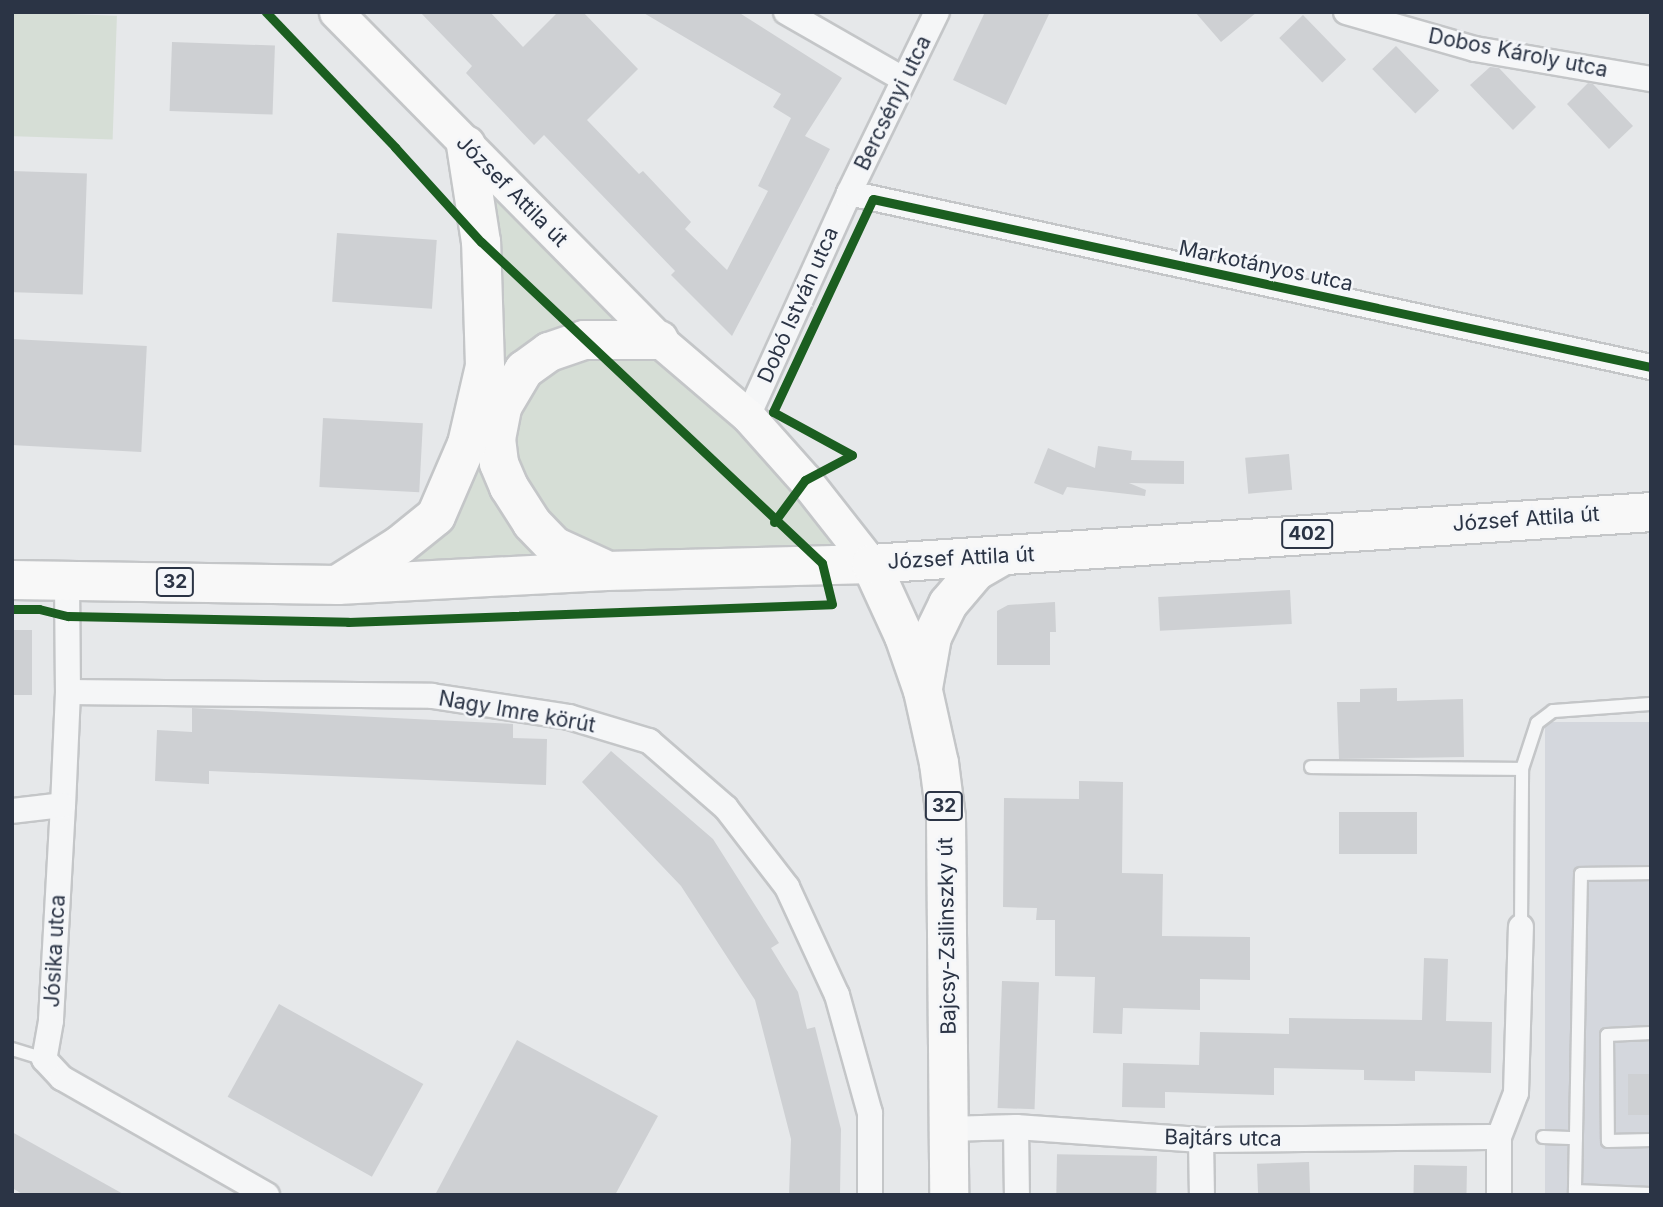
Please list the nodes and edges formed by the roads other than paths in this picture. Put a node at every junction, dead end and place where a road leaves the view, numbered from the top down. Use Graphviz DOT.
graph roads {
  1 [pos="336,12"];
  2 [pos="786,12"];
  3 [pos="937,12"];
  4 [pos="1350,13"];
  5 [pos="903,79"];
  6 [pos="1651,79"];
  7 [pos="466,145"];
  8 [pos="849,193"];
  9 [pos="659,340"];
  10 [pos="1651,367"];
  11 [pos="748,416"];
  12 [pos="1651,512"];
  13 [pos="1000,557"];
  14 [pos="871,564"];
  15 [pos="607,571"];
  16 [pos="12,580"];
  17 [pos="67,581"];
  18 [pos="338,585"];
  19 [pos="923,691"];
  20 [pos="68,692"];
  21 [pos="1651,704"];
  22 [pos="1311,766"];
  23 [pos="1522,769"];
  24 [pos="63,805"];
  25 [pos="12,811"];
  26 [pos="1651,873"];
  27 [pos="1521,927"];
  28 [pos="1651,1033"];
  29 [pos="12,1049"];
  30 [pos="44,1059"];
  31 [pos="1016,1127"];
  32 [pos="948,1129"];
  33 [pos="1499,1137"];
  34 [pos="1543,1137"];
  35 [pos="1576,1138"];
  36 [pos="1201,1140"];
  37 [pos="1651,1140"];
  38 [pos="1574,1193"];
  39 [pos="1651,1194"];
  40 [pos="267,1195"];
  41 [pos="870,1195"];
  42 [pos="949,1195"];
  43 [pos="1017,1195"];
  44 [pos="1202,1195"];
  45 [pos="1499,1195"];
  1 -- 7 [label="street, József Attila út"];
  2 -- 5 [label="street"];
  3 -- 5 [label="street, Bercsényi utca"];
  4 -- 6 [label="street, Dobos Károly utca"];
  5 -- 8 [label="street, Bercsényi utca"];
  7 -- 9 [label="street, József Attila út"];
  7 -- 18 [label="main road"];
  8 -- 10 [label="street, Markotányos utca"];
  8 -- 11 [label="street, Dobó István utca"];
  9 -- 11 [label="street, József Attila út"];
  9 -- 15 [label="main road"];
  11 -- 14 [label="street, József Attila út"];
  12 -- 13 [label="main road, József Attila út / 402"];
  13 -- 14 [label="main road, József Attila út / 402"];
  13 -- 19 [label="main road"];
  14 -- 15 [label="main road, 32"];
  14 -- 19 [label="main road, Bajcsy-Zsilinszky út / 32"];
  15 -- 18 [label="main road, 32"];
  16 -- 17 [label="main road, 32"];
  17 -- 18 [label="main road, 32"];
  17 -- 20 [label="street, Jósika utca"];
  19 -- 32 [label="main road, Bajcsy-Zsilinszky út / 32"];
  20 -- 24 [label="street, Jósika utca"];
  20 -- 41 [label="street, Nagy Imre körút"];
  21 -- 23 [label="lane"];
  22 -- 23 [label="lane"];
  23 -- 27 [label="lane"];
  24 -- 25 [label="street"];
  24 -- 30 [label="street, Jósika utca"];
  26 -- 35 [label="lane"];
  27 -- 33 [label="street"];
  28 -- 37 [label="lane"];
  29 -- 30 [label="lane"];
  30 -- 40 [label="street"];
  31 -- 32 [label="street, Bajtárs utca"];
  31 -- 36 [label="street, Bajtárs utca"];
  31 -- 43 [label="street"];
  32 -- 42 [label="main road, Bajcsy-Zsilinszky út / 32"];
  33 -- 36 [label="street, Bajtárs utca"];
  33 -- 45 [label="street"];
  34 -- 35 [label="lane"];
  35 -- 38 [label="lane"];
  36 -- 44 [label="street"];
  38 -- 39 [label="lane"];
}
